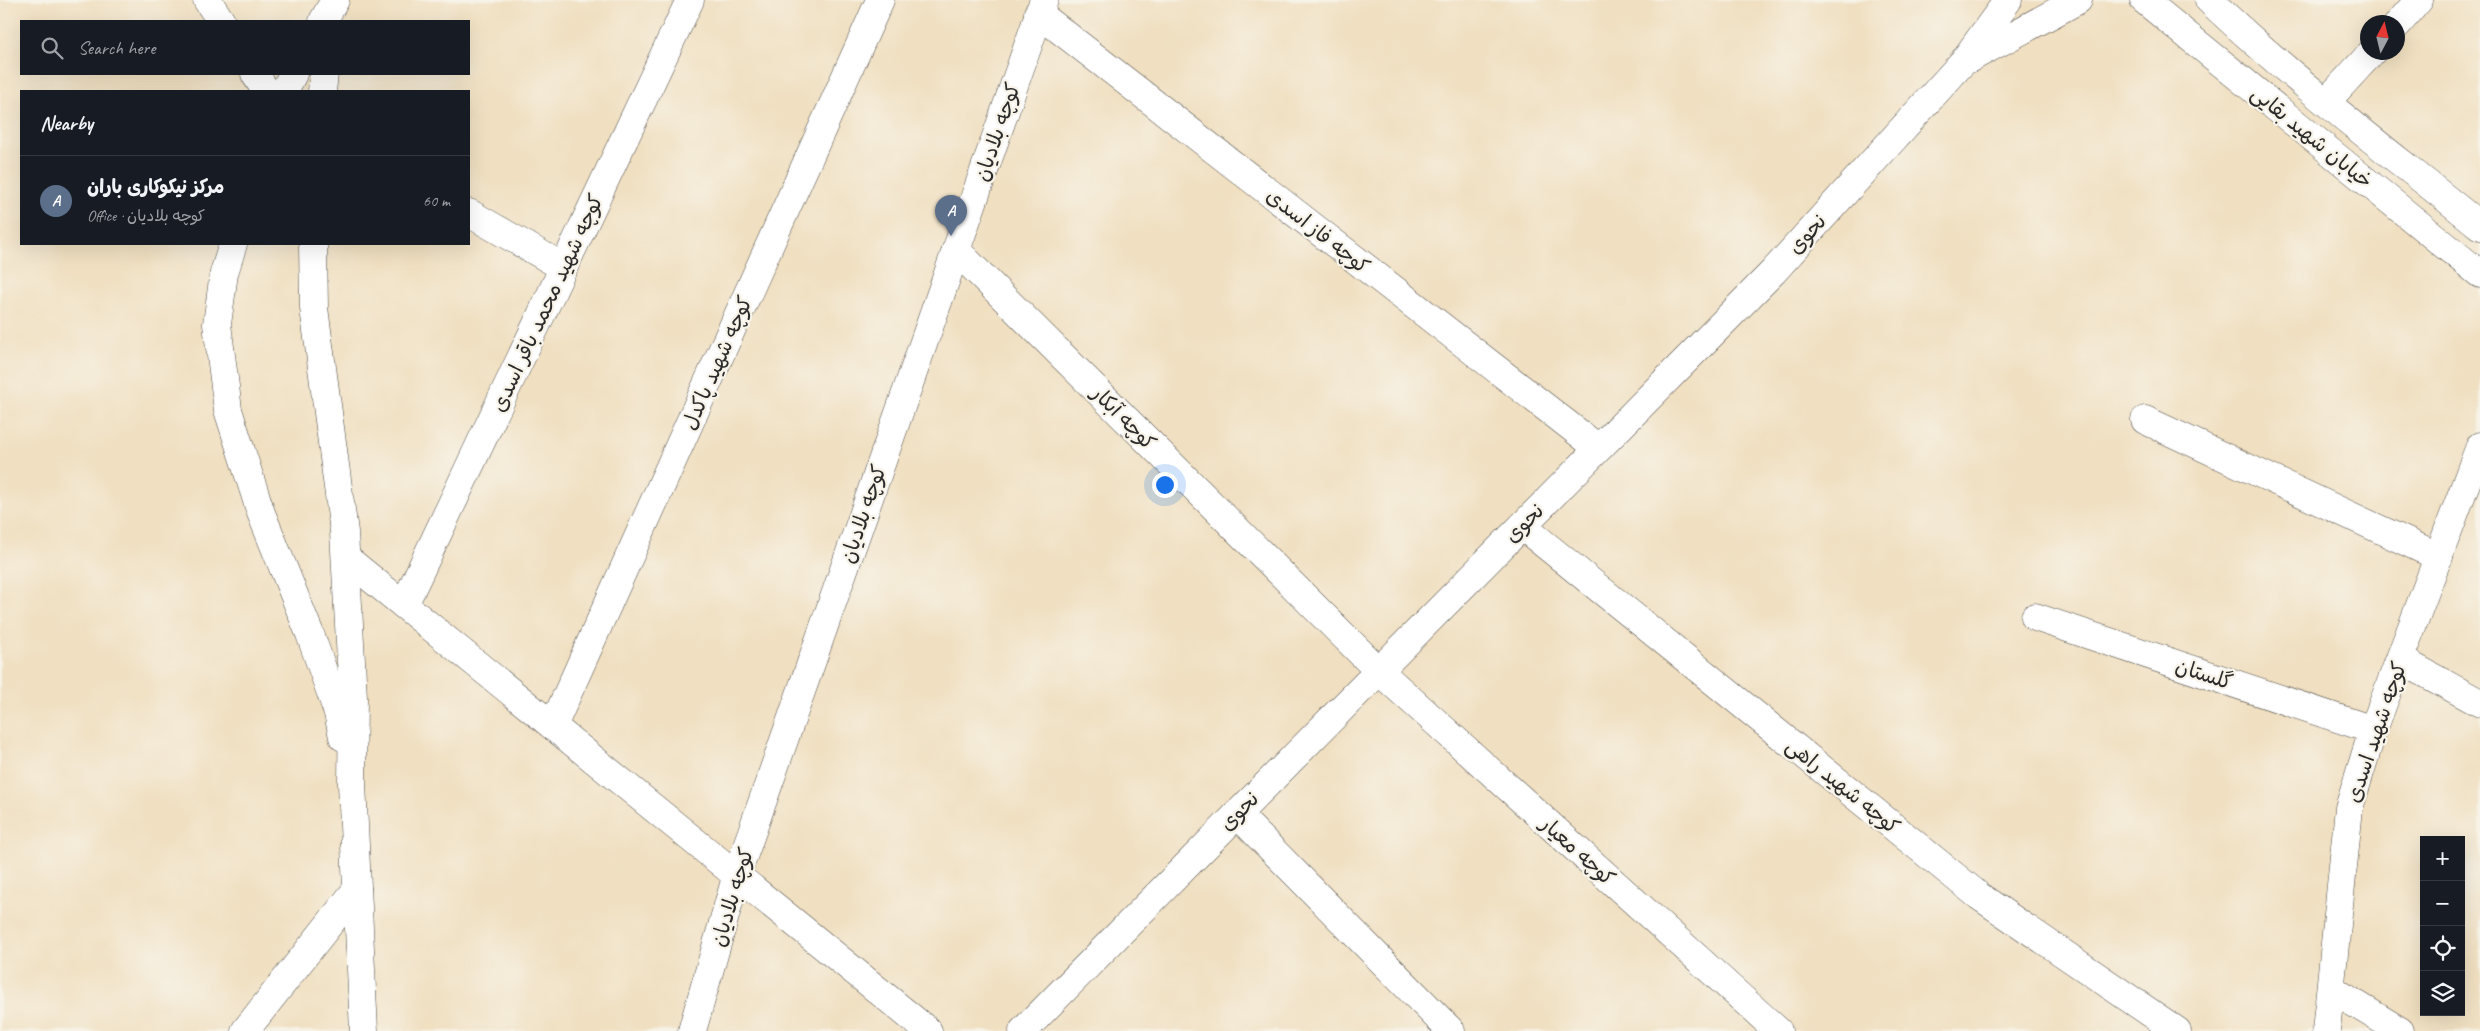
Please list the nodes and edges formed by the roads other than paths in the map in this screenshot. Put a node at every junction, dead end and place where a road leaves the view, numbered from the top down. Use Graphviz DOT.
graph roads {
  1 [pos="207,0"];
  2 [pos="335,0"];
  3 [pos="343,0"];
  4 [pos="690,0"];
  5 [pos="880,0"];
  6 [pos="2008,0"];
  7 [pos="2078,0"];
  8 [pos="2144,0"];
  9 [pos="2209,0"];
  10 [pos="2420,0"];
  11 [pos="1041,7"];
  12 [pos="2405,16"];
  13 [pos="220,20"];
  14 [pos="324,20"];
  15 [pos="337,20"];
  16 [pos="2365,60"];
  17 [pos="1963,62"];
  18 [pos="255,75"];
  19 [pos="293,75"];
  20 [pos="324,75"];
  21 [pos="265,90"];
  22 [pos="285,90"];
  23 [pos="322,90"];
  24 [pos="2326,102"];
  25 [pos="470,214"];
  26 [pos="2480,226"];
  27 [pos="233,245"];
  28 [pos="313,245"];
  29 [pos="956,250"];
  30 [pos="563,267"];
  31 [pos="2480,274"];
  32 [pos="2145,420"];
  33 [pos="2480,446"];
  34 [pos="1598,448"];
  35 [pos="1522,526"];
  36 [pos="2439,557"];
  37 [pos="346,558"];
  38 [pos="404,605"];
  39 [pos="2035,617"];
  40 [pos="2401,660"];
  41 [pos="1378,670"];
  42 [pos="2480,703"];
  43 [pos="553,726"];
  44 [pos="2373,730"];
  45 [pos="352,784"];
  46 [pos="1236,814"];
  47 [pos="737,874"];
  48 [pos="357,889"];
  49 [pos="2331,989"];
  50 [pos="245,1031"];
  51 [pos="364,1031"];
  52 [pos="692,1031"];
  53 [pos="928,1031"];
  54 [pos="1023,1031"];
  55 [pos="1451,1031"];
  56 [pos="1778,1031"];
  57 [pos="2177,1031"];
  58 [pos="2326,1031"];
  59 [pos="2400,1031"];
  1 -- 13 [label="street"];
  2 -- 14 [label="street"];
  3 -- 15 [label="street"];
  4 -- 30 [label="street, کوچه شهید محمد باقر اسدی"];
  5 -- 43 [label="street, کوچه شهید پاکدل"];
  6 -- 17 [label="street, نحوی"];
  7 -- 17 [label="street"];
  8 -- 31 [label="street, خیابان شهید بقایی"];
  9 -- 24 [label="street, خیابان شهید بقایی"];
  10 -- 12 [label="street"];
  11 -- 29 [label="street, کوچه بلادیان"];
  11 -- 34 [label="street, کوچه فاز اسدی"];
  16 -- 24 [label="street"];
  17 -- 34 [label="street, نحوی"];
  18 -- 21 [label="street"];
  19 -- 22 [label="street"];
  20 -- 23 [label="street"];
  24 -- 26 [label="street, خیابان شهید بقایی"];
  25 -- 30 [label="street"];
  27 -- 45 [label="street"];
  28 -- 37 [label="street"];
  29 -- 41 [label="street, کوچه آبکار"];
  29 -- 47 [label="street, کوچه بلادیان"];
  30 -- 38 [label="street, کوچه شهید محمد باقر اسدی"];
  32 -- 36 [label="street"];
  33 -- 36 [label="street, کوچه شهید اسدی"];
  34 -- 35 [label="street, نحوی"];
  35 -- 41 [label="street, نحوی"];
  35 -- 57 [label="street, کوچه شهید راهی"];
  36 -- 40 [label="street, کوچه شهید اسدی"];
  37 -- 38 [label="street"];
  37 -- 45 [label="street"];
  38 -- 43 [label="street"];
  39 -- 44 [label="street, گلستان"];
  40 -- 42 [label="street"];
  40 -- 44 [label="street, کوچه شهید اسدی"];
  41 -- 46 [label="street, نحوی"];
  41 -- 56 [label="street, کوچه معیار"];
  43 -- 47 [label="street"];
  44 -- 49 [label="street, کوچه شهید اسدی"];
  45 -- 48 [label="street"];
  46 -- 54 [label="street, نحوی"];
  46 -- 55 [label="street"];
  47 -- 52 [label="street, کوچه بلادیان"];
  47 -- 53 [label="street"];
  48 -- 50 [label="street"];
  48 -- 51 [label="street"];
  49 -- 58 [label="street, کوچه شهید اسدی"];
  49 -- 59 [label="street"];
}
